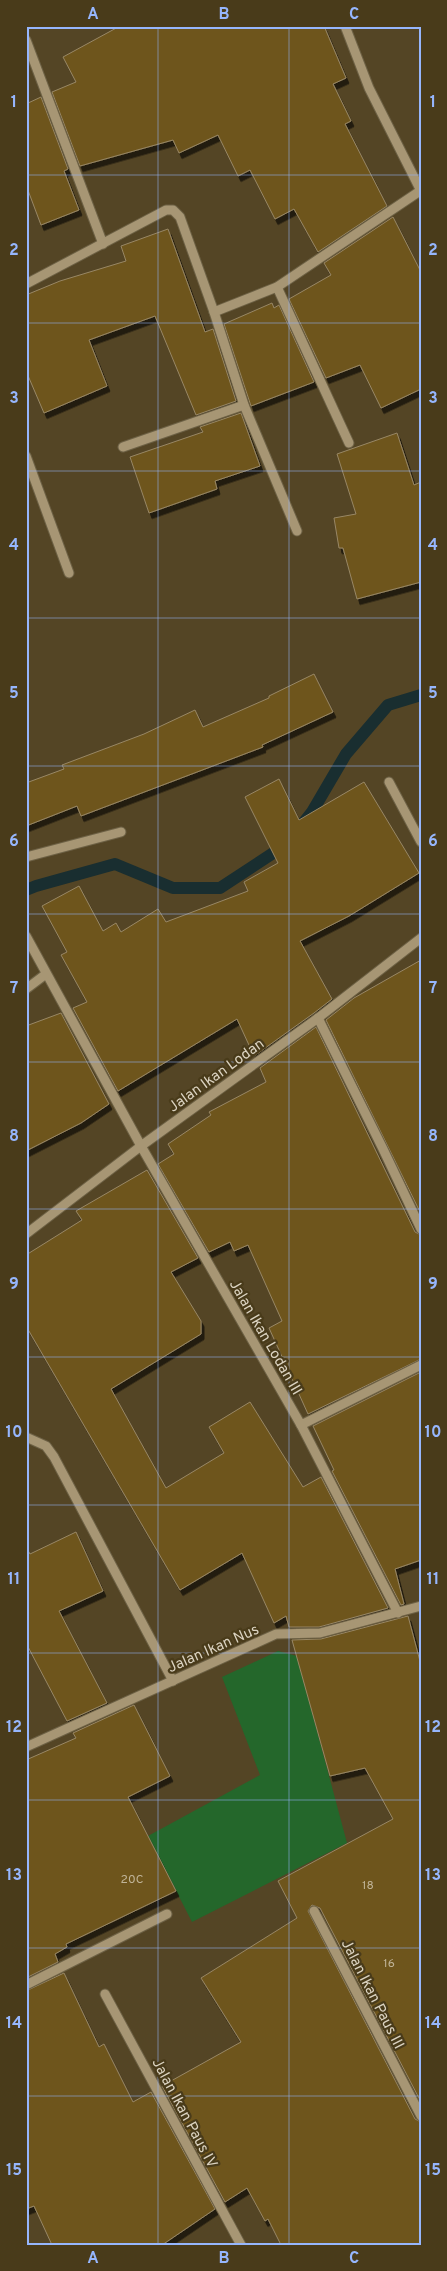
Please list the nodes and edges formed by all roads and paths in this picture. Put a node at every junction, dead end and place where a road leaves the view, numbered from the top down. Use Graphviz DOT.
graph roads {
  1 [pos="345,26"];
  2 [pos="26,40"];
  3 [pos="421,191"];
  4 [pos="103,244"];
  5 [pos="26,284"];
  6 [pos="277,287"];
  7 [pos="214,312"];
  8 [pos="244,405"];
  9 [pos="349,443"];
  10 [pos="124,447"];
  11 [pos="26,456"];
  12 [pos="297,532"];
  13 [pos="69,574"];
  14 [pos="389,782"];
  15 [pos="121,832"];
  16 [pos="421,842"];
  17 [pos="26,857"];
  18 [pos="26,936"];
  19 [pos="421,938"];
  20 [pos="46,974"];
  21 [pos="26,990"];
  22 [pos="318,1018"];
  23 [pos="141,1146"];
  24 [pos="421,1229"];
  25 [pos="26,1234"];
  26 [pos="421,1365"];
  27 [pos="301,1425"];
  28 [pos="26,1438"];
  29 [pos="421,1606"];
  30 [pos="398,1614"];
  31 [pos="173,1681"];
  32 [pos="26,1748"];
  33 [pos="314,1911"];
  34 [pos="167,1914"];
  35 [pos="26,1985"];
  36 [pos="104,1994"];
  37 [pos="421,2116"];
  38 [pos="241,2245"];
  1 -- 3 [label="street"];
  2 -- 4 [label="street"];
  3 -- 6 [label="street"];
  4 -- 5 [label="street"];
  4 -- 7 [label="street"];
  6 -- 7 [label="street"];
  6 -- 9 [label="street"];
  7 -- 8 [label="street"];
  8 -- 10 [label="street"];
  8 -- 12 [label="street"];
  11 -- 13 [label="street"];
  14 -- 16 [label="street"];
  15 -- 17 [label="street"];
  18 -- 20 [label="street, Jalan Ikan Lodan III"];
  19 -- 22 [label="street, Jalan Ikan Lodan"];
  20 -- 21 [label="street"];
  20 -- 23 [label="street, Jalan Ikan Lodan III"];
  22 -- 23 [label="street, Jalan Ikan Lodan"];
  22 -- 24 [label="street"];
  23 -- 25 [label="street, Jalan Ikan Lodan"];
  23 -- 27 [label="street, Jalan Ikan Lodan III"];
  26 -- 27 [label="street"];
  27 -- 30 [label="street, Jalan Ikan Lodan III"];
  28 -- 31 [label="street"];
  29 -- 30 [label="street, Jalan Ikan Nus"];
  30 -- 31 [label="street, Jalan Ikan Nus"];
  31 -- 32 [label="street, Jalan Ikan Nus"];
  33 -- 37 [label="street, Jalan Ikan Paus III"];
  34 -- 35 [label="street"];
  36 -- 38 [label="street, Jalan Ikan Paus IV"];
}
